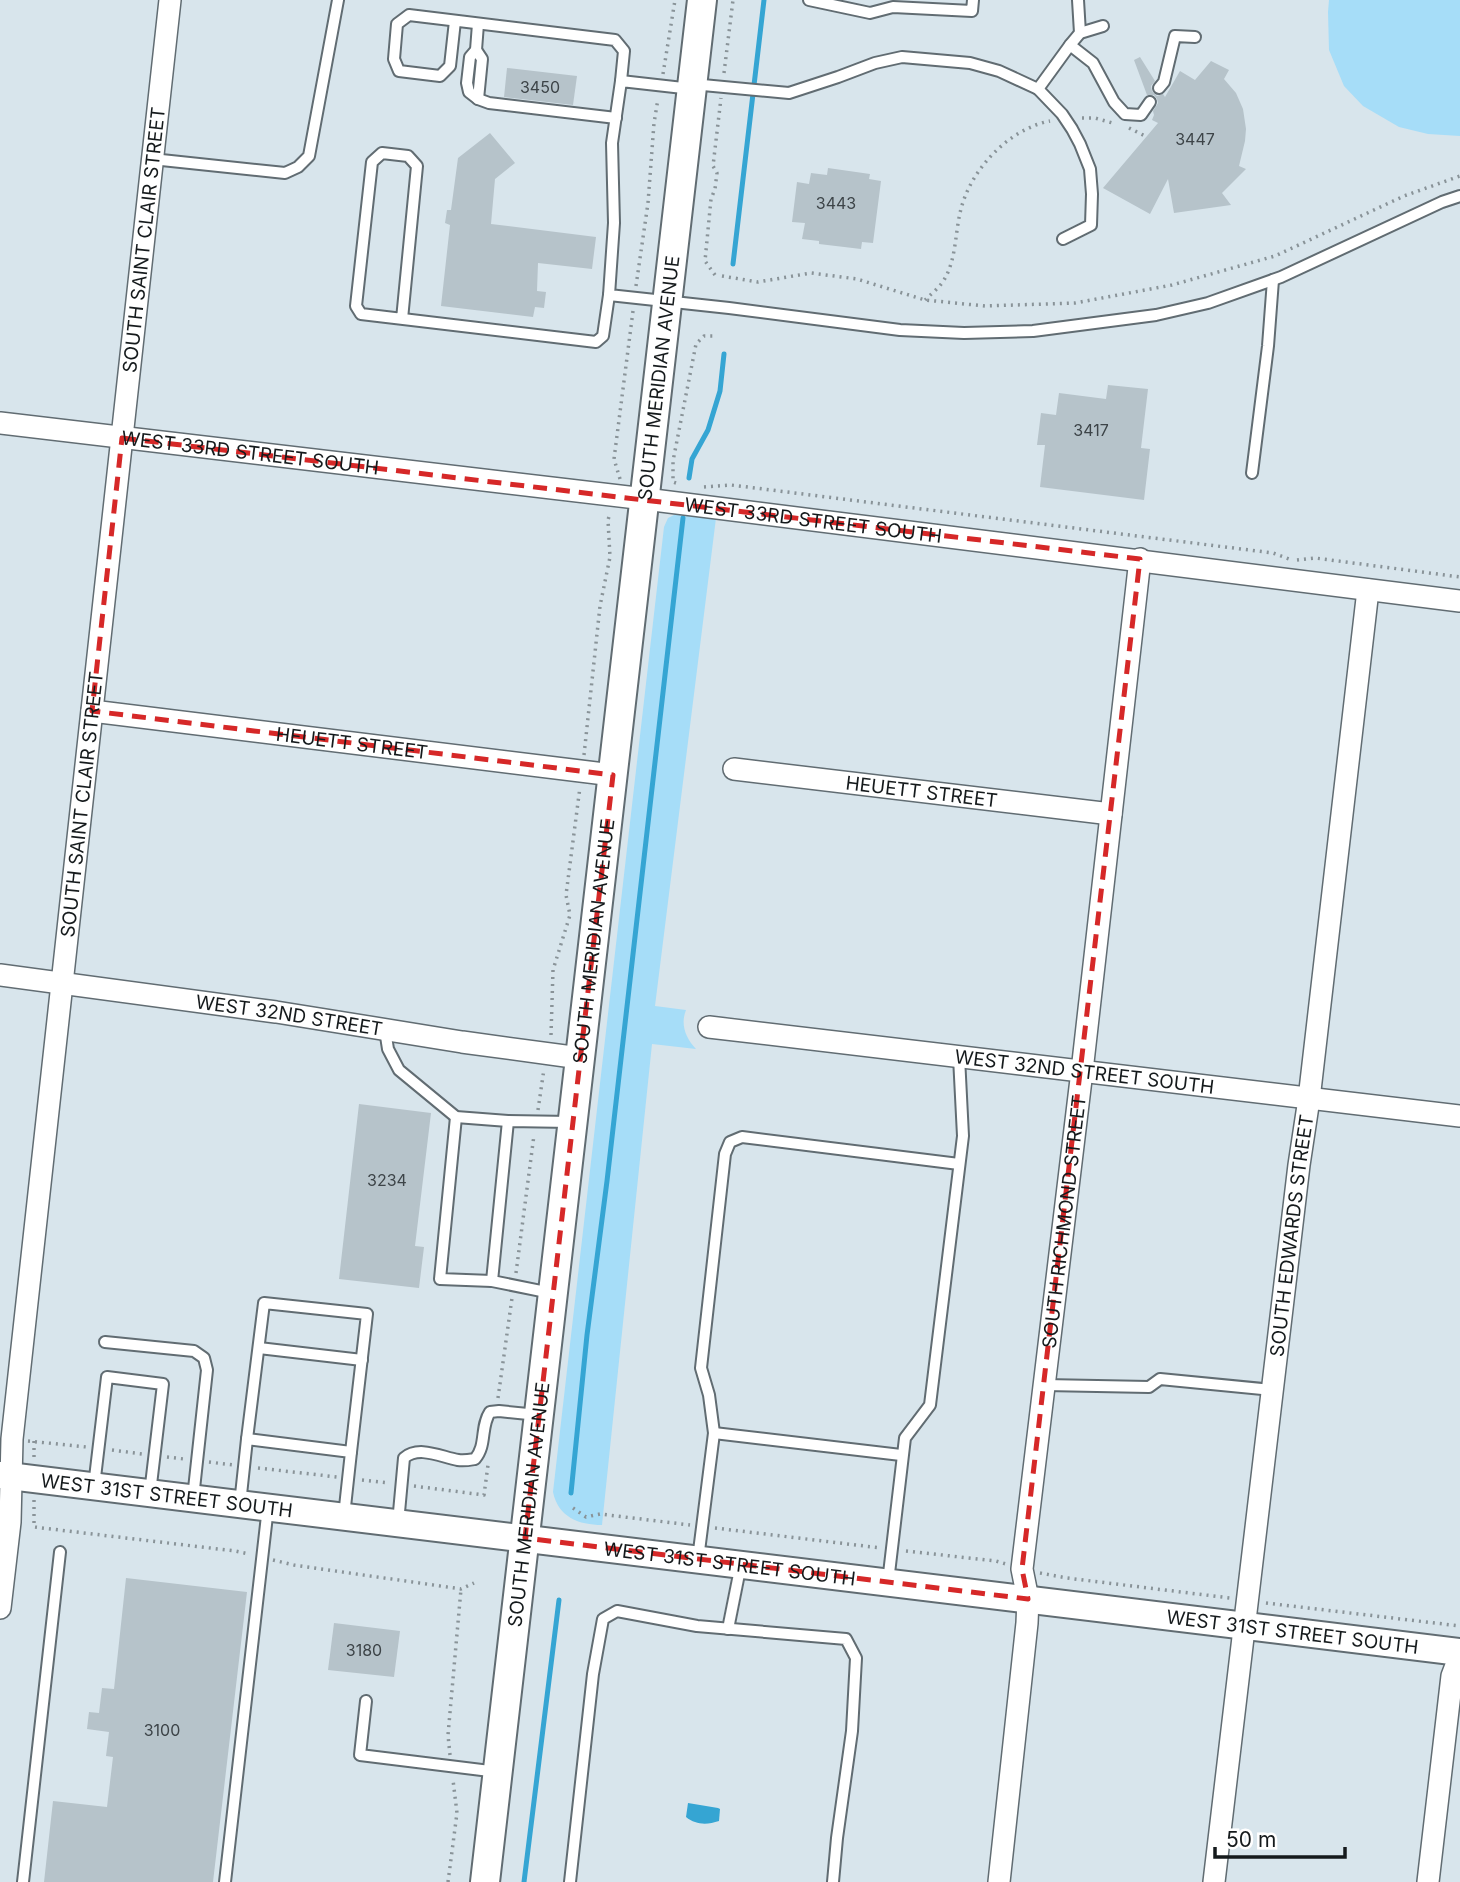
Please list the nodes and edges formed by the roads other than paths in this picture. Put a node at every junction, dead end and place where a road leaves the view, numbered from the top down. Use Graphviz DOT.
graph roads {
  1 [pos="170,0"];
  2 [pos="338,0"];
  3 [pos="702,0"];
  4 [pos="809,0"];
  5 [pos="973,0"];
  6 [pos="1078,0"];
  7 [pos="946,5"];
  8 [pos="455,21"];
  9 [pos="478,24"];
  10 [pos="1103,26"];
  11 [pos="1080,33"];
  12 [pos="1195,37"];
  13 [pos="1070,45"];
  14 [pos="621,81"];
  15 [pos="692,87"];
  16 [pos="1160,88"];
  17 [pos="1038,89"];
  18 [pos="1150,102"];
  19 [pos="616,118"];
  20 [pos="152,159"];
  21 [pos="1460,196"];
  22 [pos="1063,239"];
  23 [pos="1273,280"];
  24 [pos="609,295"];
  25 [pos="667,301"];
  26 [pos="402,319"];
  27 [pos="0,423"];
  28 [pos="122,438"];
  29 [pos="1252,473"];
  30 [pos="645,499"];
  31 [pos="1140,559"];
  32 [pos="1368,590"];
  33 [pos="1460,600"];
  34 [pos="92,711"];
  35 [pos="734,769"];
  36 [pos="613,775"];
  37 [pos="1111,814"];
  38 [pos="0,975"];
  39 [pos="62,984"];
  40 [pos="709,1027"];
  41 [pos="385,1030"];
  42 [pos="959,1057"];
  43 [pos="580,1058"];
  44 [pos="1082,1071"];
  45 [pos="1309,1098"];
  46 [pos="456,1116"];
  47 [pos="1460,1116"];
  48 [pos="508,1121"];
  49 [pos="573,1122"];
  50 [pos="959,1164"];
  51 [pos="492,1281"];
  52 [pos="553,1293"];
  53 [pos="105,1342"];
  54 [pos="259,1348"];
  55 [pos="362,1360"];
  56 [pos="1045,1385"];
  57 [pos="1273,1391"];
  58 [pos="539,1415"];
  59 [pos="714,1433"];
  60 [pos="247,1439"];
  61 [pos="351,1452"];
  62 [pos="901,1455"];
  63 [pos="15,1477"];
  64 [pos="94,1486"];
  65 [pos="150,1493"];
  66 [pos="193,1498"];
  67 [pos="240,1504"];
  68 [pos="268,1507"];
  69 [pos="344,1516"];
  70 [pos="398,1523"];
  71 [pos="526,1538"];
  72 [pos="60,1552"];
  73 [pos="698,1559"];
  74 [pos="741,1564"];
  75 [pos="888,1582"];
  76 [pos="1028,1599"];
  77 [pos="0,1608"];
  78 [pos="1245,1625"];
  79 [pos="728,1629"];
  80 [pos="1460,1654"];
  81 [pos="366,1701"];
  82 [pos="498,1772"];
  83 [pos="23,1882"];
  84 [pos="225,1882"];
  85 [pos="485,1882"];
  86 [pos="570,1882"];
  87 [pos="833,1882"];
  88 [pos="999,1882"];
  89 [pos="1214,1882"];
  90 [pos="1429,1882"];
  1 -- 20 [label="street, SOUTH SAINT CLAIR STREET"];
  2 -- 20 [label="lane"];
  3 -- 15 [label="main road, SOUTH MERIDIAN AVENUE"];
  4 -- 7 [label="lane"];
  5 -- 7 [label="lane"];
  6 -- 11 [label="lane"];
  8 -- 8 [label="lane"];
  8 -- 9 [label="lane"];
  9 -- 14 [label="lane"];
  9 -- 19 [label="lane"];
  10 -- 11 [label="lane"];
  11 -- 13 [label="lane"];
  12 -- 16 [label="lane"];
  13 -- 17 [label="lane"];
  13 -- 18 [label="lane"];
  14 -- 15 [label="lane"];
  14 -- 19 [label="lane"];
  15 -- 17 [label="lane"];
  15 -- 25 [label="main road, SOUTH MERIDIAN AVENUE"];
  17 -- 22 [label="lane"];
  19 -- 24 [label="lane"];
  20 -- 28 [label="street, SOUTH SAINT CLAIR STREET"];
  21 -- 23 [label="lane"];
  23 -- 25 [label="lane"];
  23 -- 29 [label="lane"];
  24 -- 25 [label="lane"];
  24 -- 26 [label="lane"];
  25 -- 30 [label="main road, SOUTH MERIDIAN AVENUE"];
  26 -- 26 [label="lane"];
  27 -- 28 [label="street, WEST 33RD STREET SOUTH"];
  28 -- 30 [label="street, WEST 33RD STREET SOUTH"];
  28 -- 34 [label="street, SOUTH SAINT CLAIR STREET"];
  30 -- 31 [label="street, WEST 33RD STREET SOUTH"];
  30 -- 36 [label="main road, SOUTH MERIDIAN AVENUE"];
  31 -- 32 [label="street, WEST 33RD STREET SOUTH"];
  31 -- 37 [label="street, SOUTH RICHMOND STREET"];
  32 -- 33 [label="street, WEST 33RD STREET SOUTH"];
  32 -- 45 [label="street, SOUTH EDWARDS STREET"];
  34 -- 36 [label="street, HEUETT STREET"];
  34 -- 39 [label="street, SOUTH SAINT CLAIR STREET"];
  35 -- 37 [label="street, HEUETT STREET"];
  36 -- 43 [label="main road, SOUTH MERIDIAN AVENUE"];
  37 -- 44 [label="street, SOUTH RICHMOND STREET"];
  38 -- 39 [label="street, WEST 32ND STREET"];
  39 -- 41 [label="street, WEST 32ND STREET"];
  39 -- 63 [label="street, SOUTH SAINT CLAIR STREET"];
  40 -- 42 [label="street, WEST 32ND STREET SOUTH"];
  41 -- 43 [label="street, WEST 32ND STREET"];
  41 -- 46 [label="lane"];
  42 -- 44 [label="street, WEST 32ND STREET SOUTH"];
  42 -- 50 [label="lane"];
  43 -- 49 [label="main road, SOUTH MERIDIAN AVENUE"];
  44 -- 45 [label="street, WEST 32ND STREET SOUTH"];
  44 -- 56 [label="street, SOUTH RICHMOND STREET"];
  45 -- 47 [label="street, WEST 32ND STREET SOUTH"];
  45 -- 57 [label="street, SOUTH EDWARDS STREET"];
  46 -- 48 [label="lane"];
  46 -- 51 [label="lane"];
  48 -- 49 [label="lane"];
  48 -- 51 [label="lane"];
  49 -- 52 [label="main road, SOUTH MERIDIAN AVENUE"];
  50 -- 59 [label="lane"];
  50 -- 62 [label="lane"];
  51 -- 52 [label="lane"];
  52 -- 58 [label="main road, SOUTH MERIDIAN AVENUE"];
  53 -- 66 [label="lane"];
  54 -- 55 [label="lane"];
  54 -- 55 [label="lane"];
  54 -- 60 [label="lane"];
  55 -- 61 [label="lane"];
  56 -- 57 [label="lane"];
  56 -- 76 [label="street, SOUTH RICHMOND STREET"];
  57 -- 78 [label="street, SOUTH EDWARDS STREET"];
  58 -- 70 [label="lane"];
  58 -- 71 [label="main road, SOUTH MERIDIAN AVENUE"];
  59 -- 62 [label="lane"];
  59 -- 73 [label="lane"];
  60 -- 61 [label="lane"];
  60 -- 67 [label="lane"];
  61 -- 69 [label="lane"];
  62 -- 75 [label="lane"];
  63 -- 64 [label="street, WEST 31ST STREET SOUTH"];
  63 -- 77 [label="street, SOUTH SAINT CLAIR STREET"];
  64 -- 65 [label="street, WEST 31ST STREET SOUTH"];
  64 -- 65 [label="lane"];
  65 -- 66 [label="street, WEST 31ST STREET SOUTH"];
  66 -- 67 [label="street, WEST 31ST STREET SOUTH"];
  67 -- 68 [label="street, WEST 31ST STREET SOUTH"];
  68 -- 69 [label="street, WEST 31ST STREET SOUTH"];
  68 -- 84 [label="lane"];
  69 -- 70 [label="street, WEST 31ST STREET SOUTH"];
  70 -- 71 [label="street, WEST 31ST STREET SOUTH"];
  71 -- 73 [label="street, WEST 31ST STREET SOUTH"];
  71 -- 82 [label="main road, SOUTH MERIDIAN AVENUE"];
  72 -- 83 [label="lane"];
  73 -- 74 [label="street, WEST 31ST STREET SOUTH"];
  74 -- 75 [label="street, WEST 31ST STREET SOUTH"];
  74 -- 79 [label="lane"];
  75 -- 76 [label="street, WEST 31ST STREET SOUTH"];
  76 -- 78 [label="street, WEST 31ST STREET SOUTH"];
  76 -- 88 [label="street, SOUTH RICHMOND STREET"];
  78 -- 80 [label="street, WEST 31ST STREET SOUTH"];
  78 -- 89 [label="street, SOUTH EDWARDS STREET"];
  79 -- 86 [label="lane"];
  79 -- 87 [label="lane"];
  80 -- 90 [label="street"];
  81 -- 82 [label="lane"];
  82 -- 85 [label="main road, SOUTH MERIDIAN AVENUE"];
}
